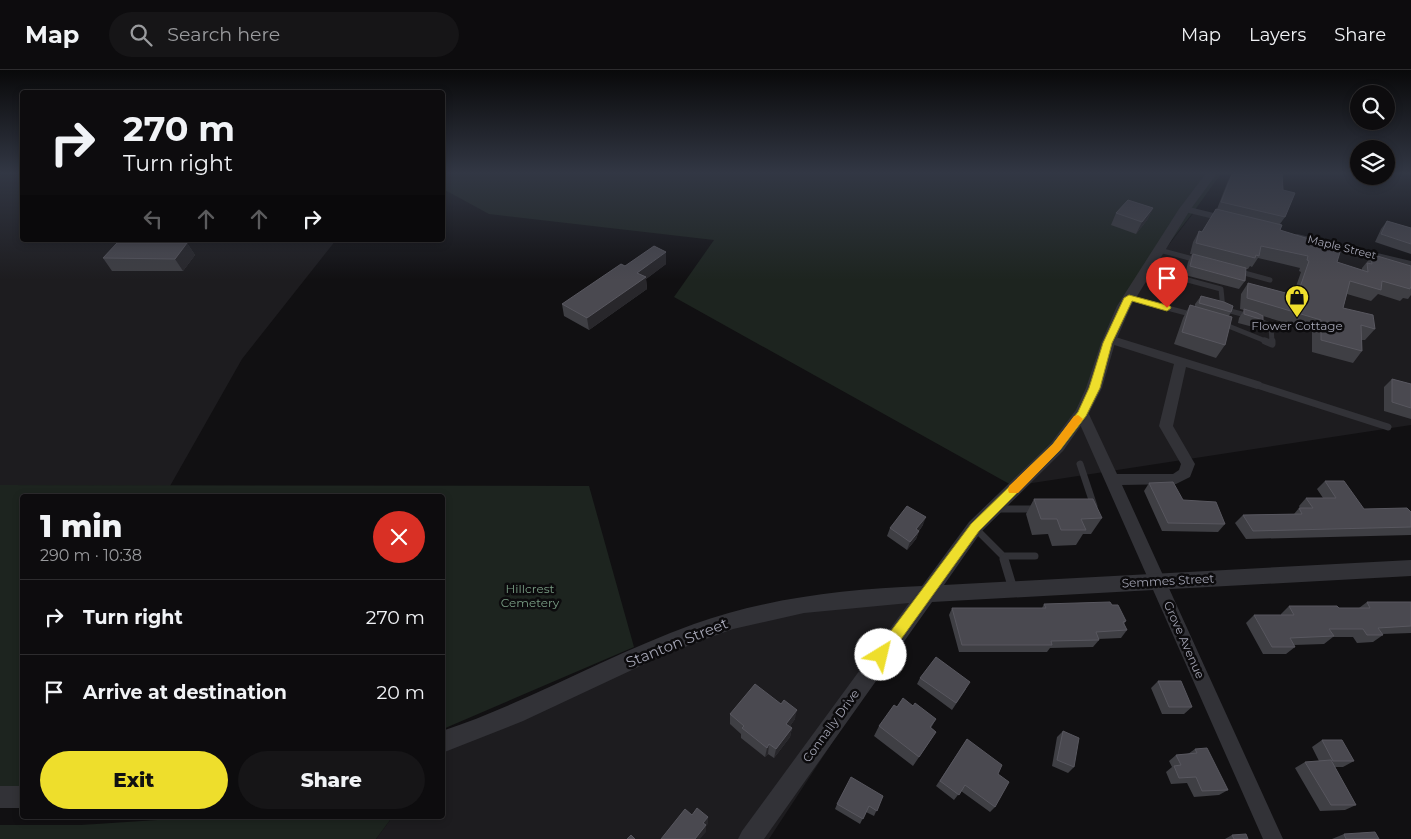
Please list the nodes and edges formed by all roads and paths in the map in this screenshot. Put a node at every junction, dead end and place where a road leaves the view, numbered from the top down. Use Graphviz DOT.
graph roads {
  1 [pos="1185,210"];
  2 [pos="1241,223"];
  3 [pos="1288,234"];
  4 [pos="1159,250"];
  5 [pos="1205,262"];
  6 [pos="1411,264"];
  7 [pos="1147,269"];
  8 [pos="1233,270"];
  9 [pos="1270,280"];
  10 [pos="1129,298"];
  11 [pos="1202,318"];
  12 [pos="1211,320"];
  13 [pos="1110,339"];
  14 [pos="1180,361"];
  15 [pos="1257,385"];
  16 [pos="1082,414"];
  17 [pos="1388,426"];
  18 [pos="1080,464"];
  19 [pos="1113,480"];
  20 [pos="994,509"];
  21 [pos="1046,509"];
  22 [pos="1086,509"];
  23 [pos="975,528"];
  24 [pos="1003,556"];
  25 [pos="1035,556"];
  26 [pos="1411,568"];
  27 [pos="1158,582"];
  28 [pos="1014,590"];
  29 [pos="925,594"];
  30 [pos="445,741"];
  31 [pos="0,797"];
  32 [pos="20,797"];
  33 [pos="750,839"];
  34 [pos="1273,839"];
  1 -- 2 [label="street"];
  1 -- 4 [label="street, Connally Drive"];
  3 -- 6 [label="street, Maple Street"];
  4 -- 5 [label="lane"];
  4 -- 7 [label="street, Connally Drive"];
  7 -- 10 [label="street, Connally Drive"];
  7 -- 12 [label="lane"];
  8 -- 9 [label="lane"];
  10 -- 11 [label="lane"];
  10 -- 13 [label="street, Connally Drive"];
  13 -- 14 [label="street"];
  13 -- 16 [label="street, Connally Drive"];
  14 -- 15 [label="street"];
  14 -- 19 [label="street"];
  15 -- 17 [label="lane"];
  16 -- 19 [label="street, Grove Avenue"];
  16 -- 20 [label="street, Connally Drive"];
  18 -- 22 [label="lane"];
  19 -- 27 [label="street, Grove Avenue"];
  20 -- 21 [label="lane"];
  20 -- 23 [label="street, Connally Drive"];
  23 -- 24 [label="lane"];
  23 -- 29 [label="street, Connally Drive"];
  24 -- 25 [label="lane"];
  24 -- 28 [label="lane"];
  26 -- 27 [label="street, Semmes Street"];
  27 -- 28 [label="street, Semmes Street"];
  27 -- 34 [label="street, Grove Avenue"];
  28 -- 29 [label="street, Semmes Street"];
  29 -- 30 [label="street, Stanton Street"];
  29 -- 33 [label="street, Connally Drive"];
  31 -- 32 [label="street"];
}
